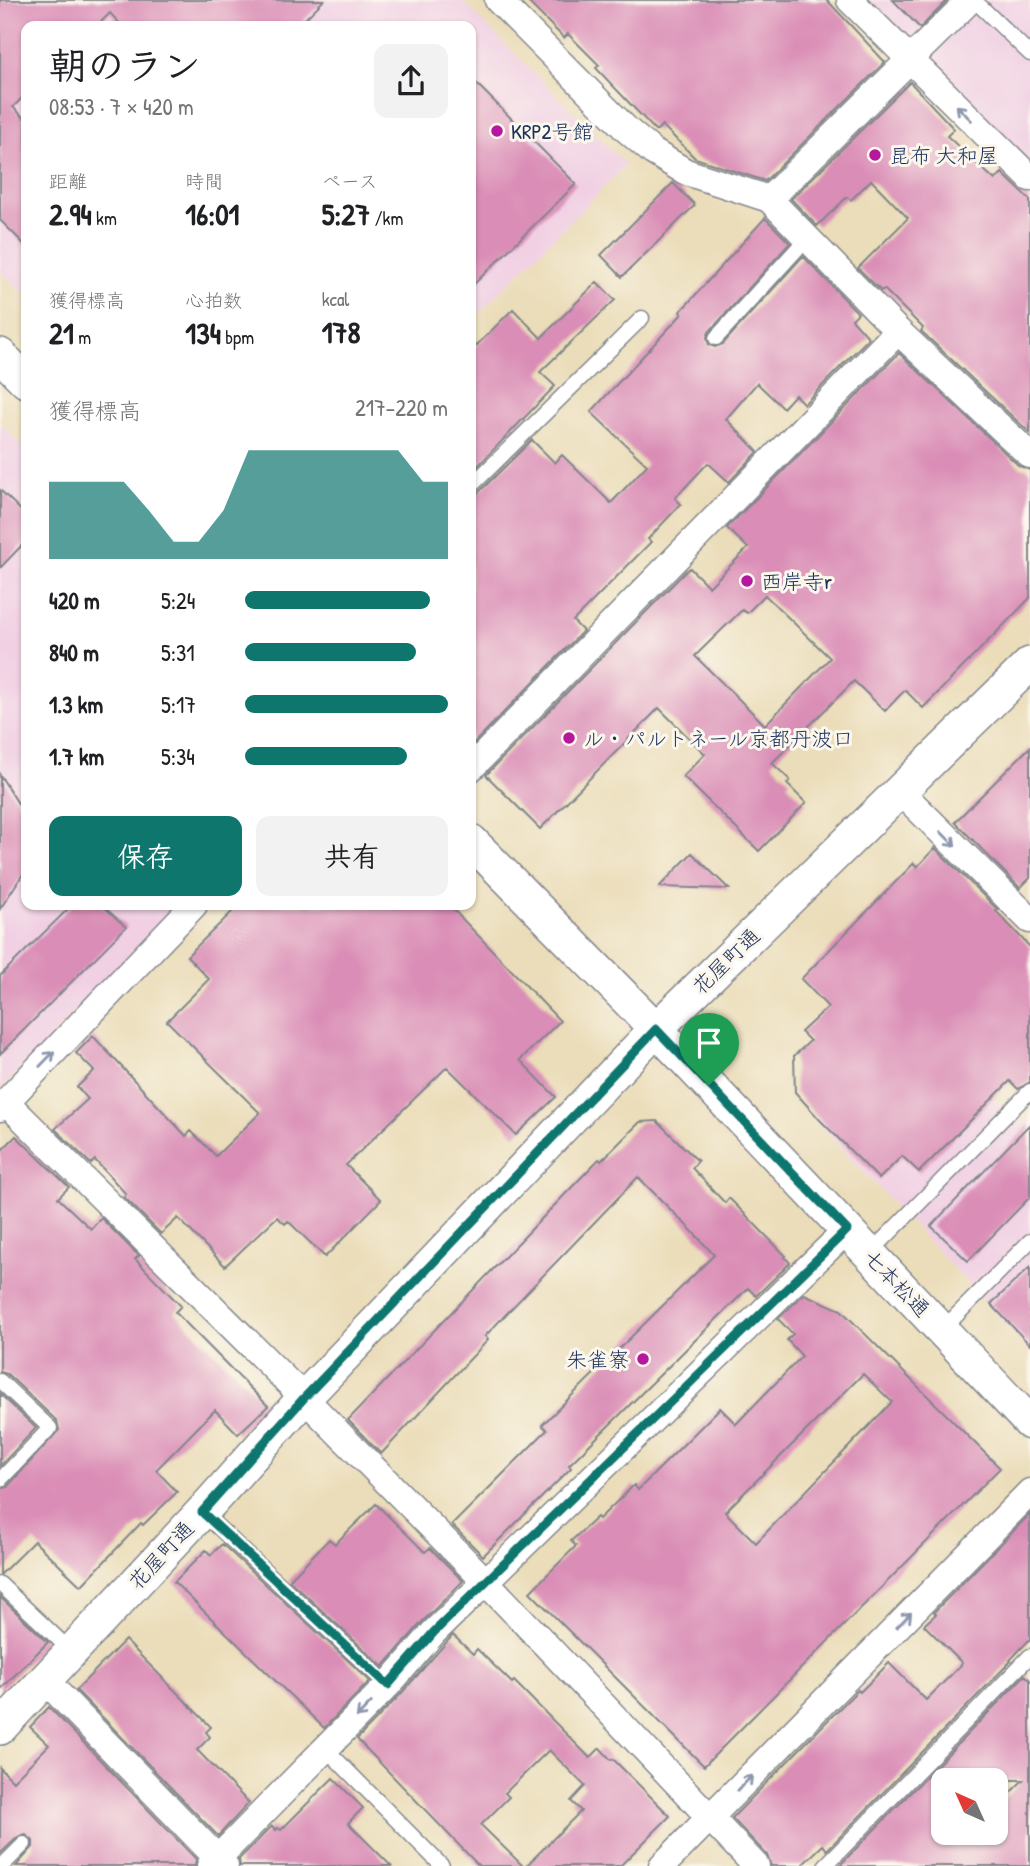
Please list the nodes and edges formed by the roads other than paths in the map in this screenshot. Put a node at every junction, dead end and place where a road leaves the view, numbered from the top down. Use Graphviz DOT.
graph roads {
  1 [pos="498,0"];
  2 [pos="850,0"];
  3 [pos="972,0"];
  4 [pos="1030,54"];
  5 [pos="910,59"];
  6 [pos="1030,178"];
  7 [pos="769,199"];
  8 [pos="807,238"];
  9 [pos="642,318"];
  10 [pos="898,331"];
  11 [pos="716,338"];
  12 [pos="0,355"];
  13 [pos="21,376"];
  14 [pos="1030,455"];
  15 [pos="476,481"];
  16 [pos="1030,664"];
  17 [pos="476,763"];
  18 [pos="900,791"];
  19 [pos="476,846"];
  20 [pos="189,910"];
  21 [pos="1030,920"];
  22 [pos="656,1029"];
  23 [pos="1030,1091"];
  24 [pos="3,1105"];
  25 [pos="847,1230"];
  26 [pos="1030,1241"];
  27 [pos="869,1254"];
  28 [pos="942,1330"];
  29 [pos="0,1381"];
  30 [pos="304,1398"];
  31 [pos="1030,1423"];
  32 [pos="0,1480"];
  33 [pos="1030,1492"];
  34 [pos="202,1512"];
  35 [pos="486,1582"];
  36 [pos="0,1584"];
  37 [pos="71,1651"];
  38 [pos="1030,1656"];
  39 [pos="44,1679"];
  40 [pos="388,1685"];
  41 [pos="0,1728"];
  42 [pos="326,1749"];
  43 [pos="710,1819"];
  44 [pos="24,1844"];
  45 [pos="218,1864"];
  46 [pos="2,1866"];
  47 [pos="442,1866"];
  48 [pos="662,1866"];
  49 [pos="755,1866"];
  50 [pos="825,1866"];
  1 -- 7 [label="street"];
  2 -- 5 [label="street"];
  3 -- 4 [label="lane"];
  3 -- 5 [label="street"];
  6 -- 5 [label="street, one-way"];
  5 -- 7 [label="street"];
  7 -- 8 [label="street"];
  8 -- 10 [label="street"];
  8 -- 11 [label="lane"];
  9 -- 15 [label="lane"];
  10 -- 14 [label="street"];
  10 -- 17 [label="street"];
  12 -- 13 [label="street"];
  16 -- 18 [label="street, 花屋町通"];
  18 -- 21 [label="street, one-way"];
  18 -- 22 [label="street, 花屋町通"];
  19 -- 22 [label="street, 七本松通"];
  24 -- 20 [label="street, one-way"];
  22 -- 25 [label="street, 七本松通"];
  22 -- 30 [label="street, 花屋町通"];
  23 -- 27 [label="lane"];
  24 -- 30 [label="street"];
  25 -- 27 [label="street, 七本松通"];
  25 -- 35 [label="street"];
  26 -- 28 [label="lane"];
  27 -- 28 [label="street, 七本松通"];
  28 -- 31 [label="street, 七本松通"];
  29 -- 32 [label="lane"];
  30 -- 34 [label="street, 花屋町通"];
  30 -- 35 [label="street"];
  43 -- 33 [label="street, one-way"];
  34 -- 37 [label="street, 花屋町通"];
  34 -- 40 [label="lane"];
  35 -- 40 [label="street"];
  35 -- 43 [label="street"];
  36 -- 37 [label="lane"];
  37 -- 39 [label="street, 花屋町通"];
  38 -- 50 [label="lane"];
  39 -- 41 [label="street, 花屋町通"];
  39 -- 45 [label="street"];
  40 -- 42 [label="street, one-way"];
  42 -- 45 [label="street"];
  42 -- 47 [label="lane"];
  43 -- 48 [label="street"];
  43 -- 49 [label="street"];
  44 -- 46 [label="lane"];
}
